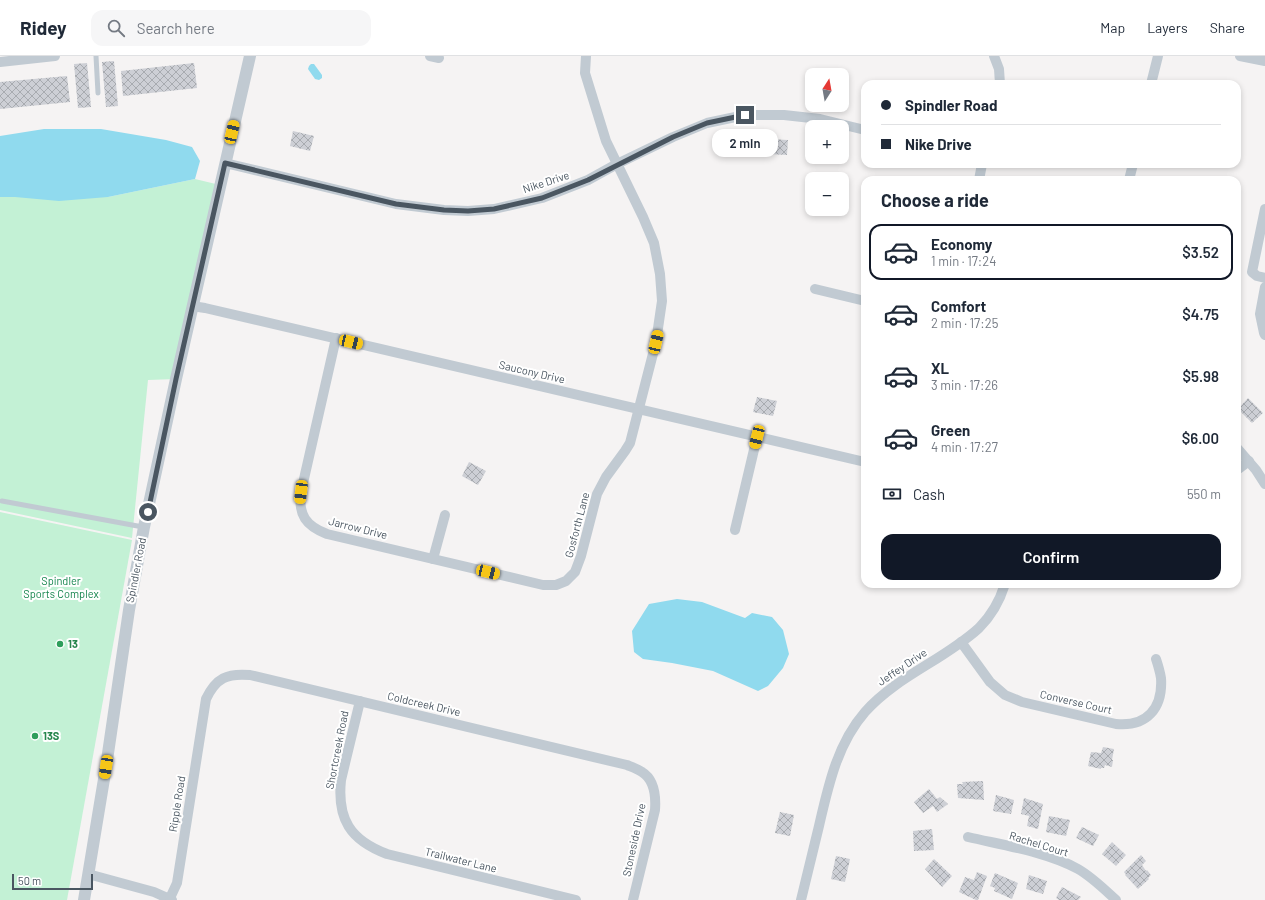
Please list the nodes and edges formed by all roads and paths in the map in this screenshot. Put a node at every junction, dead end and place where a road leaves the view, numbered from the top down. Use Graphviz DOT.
graph roads {
  1 [pos="55,56"];
  2 [pos="96,56"];
  3 [pos="250,56"];
  4 [pos="586,56"];
  5 [pos="994,56"];
  6 [pos="1158,56"];
  7 [pos="1240,56"];
  8 [pos="34,57"];
  9 [pos="1265,61"];
  10 [pos="0,62"];
  11 [pos="1000,80"];
  12 [pos="1152,80"];
  13 [pos="98,93"];
  14 [pos="861,129"];
  15 [pos="225,163"];
  16 [pos="617,164"];
  17 [pos="1265,209"];
  18 [pos="1265,278"];
  19 [pos="1265,287"];
  20 [pos="815,289"];
  21 [pos="861,300"];
  22 [pos="192,306"];
  23 [pos="1265,335"];
  24 [pos="336,338"];
  25 [pos="639,410"];
  26 [pos="757,437"];
  27 [pos="1241,452"];
  28 [pos="861,461"];
  29 [pos="1249,461"];
  30 [pos="1241,467"];
  31 [pos="1265,484"];
  32 [pos="2,501"];
  33 [pos="445,514"];
  34 [pos="144,527"];
  35 [pos="735,530"];
  36 [pos="433,559"];
  37 [pos="566,581"];
  38 [pos="1004,588"];
  39 [pos="961,642"];
  40 [pos="1156,659"];
  41 [pos="360,701"];
  42 [pos="204,713"];
  43 [pos="652,785"];
  44 [pos="349,826"];
  45 [pos="968,837"];
  46 [pos="88,874"];
  47 [pos="171,899"];
  48 [pos="84,900"];
  49 [pos="576,900"];
  50 [pos="633,900"];
  51 [pos="801,900"];
  52 [pos="1116,900"];
  1 -- 8 [label="street"];
  2 -- 13 [label="lane"];
  3 -- 15 [label="street, Spindler Road"];
  4 -- 16 [label="street, Gosforth Lane"];
  5 -- 11 [label="street"];
  6 -- 12 [label="street"];
  7 -- 9 [label="street"];
  8 -- 10 [label="street"];
  14 -- 16 [label="street, Nike Drive"];
  15 -- 16 [label="street, Nike Drive"];
  15 -- 22 [label="street, Spindler Road"];
  16 -- 25 [label="street, Gosforth Lane"];
  17 -- 18 [label="street"];
  19 -- 23 [label="street"];
  20 -- 21 [label="street"];
  22 -- 24 [label="street, Saucony Drive"];
  22 -- 34 [label="street, Spindler Road"];
  24 -- 25 [label="street, Saucony Drive"];
  24 -- 36 [label="street, Jarrow Drive"];
  25 -- 26 [label="street, Saucony Drive"];
  25 -- 37 [label="street, Gosforth Lane"];
  26 -- 28 [label="street, Saucony Drive"];
  26 -- 35 [label="street"];
  27 -- 29 [label="street"];
  29 -- 30 [label="street"];
  29 -- 31 [label="street"];
  32 -- 34 [label="lane"];
  33 -- 36 [label="street"];
  34 -- 46 [label="street, Spindler Road"];
  36 -- 37 [label="street, Jarrow Drive"];
  38 -- 39 [label="street, Jeffey Drive"];
  39 -- 40 [label="street, Converse Court"];
  39 -- 51 [label="street, Jeffey Drive"];
  41 -- 42 [label="street, Coldcreek Drive"];
  41 -- 43 [label="street, Coldcreek Drive"];
  41 -- 44 [label="street, Shortcreek Road"];
  42 -- 47 [label="street, Ripple Road"];
  43 -- 50 [label="street, Stoneside Drive"];
  44 -- 49 [label="street, Trailwater Lane"];
  45 -- 52 [label="street, Rachel Court"];
  46 -- 47 [label="street"];
  46 -- 48 [label="street, Spindler Road"];
}
